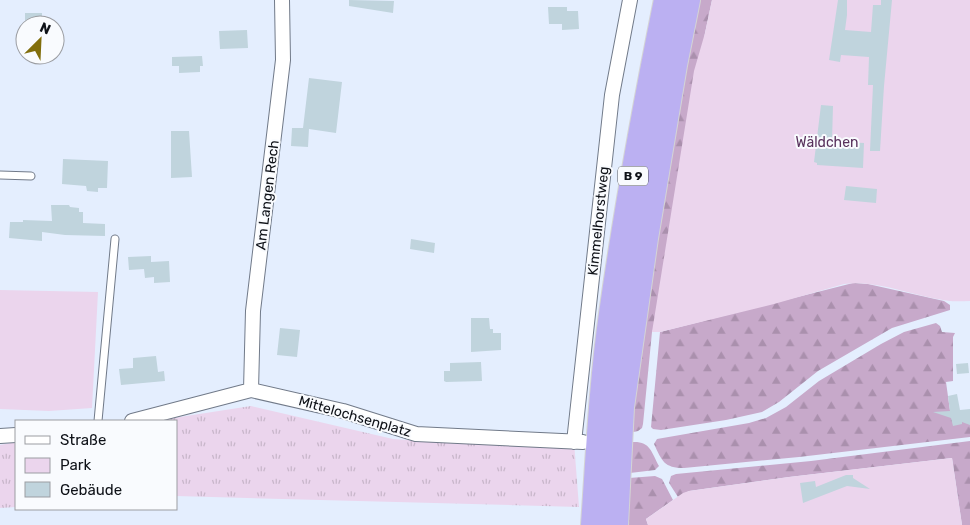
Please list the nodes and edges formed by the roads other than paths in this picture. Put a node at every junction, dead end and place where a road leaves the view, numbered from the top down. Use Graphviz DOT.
graph roads {
  1 [pos="282,0"];
  2 [pos="630,0"];
  3 [pos="666,0"];
  4 [pos="688,0"];
  5 [pos="0,175"];
  6 [pos="31,176"];
  7 [pos="115,239"];
  8 [pos="251,390"];
  9 [pos="98,420"];
  10 [pos="136,420"];
  11 [pos="15,435"];
  12 [pos="0,436"];
  13 [pos="578,442"];
  14 [pos="593,525"];
  15 [pos="616,525"];
  1 -- 8 [label="street, Am Langen Rech"];
  2 -- 13 [label="street, Kimmelhorstweg"];
  3 -- 14 [label="highway, B 9"];
  4 -- 15 [label="highway, B 9"];
  5 -- 6 [label="lane"];
  7 -- 9 [label="lane"];
  8 -- 10 [label="street, Mittelochsenplatz"];
  8 -- 13 [label="street, Mittelochsenplatz"];
  11 -- 12 [label="street"];
}
